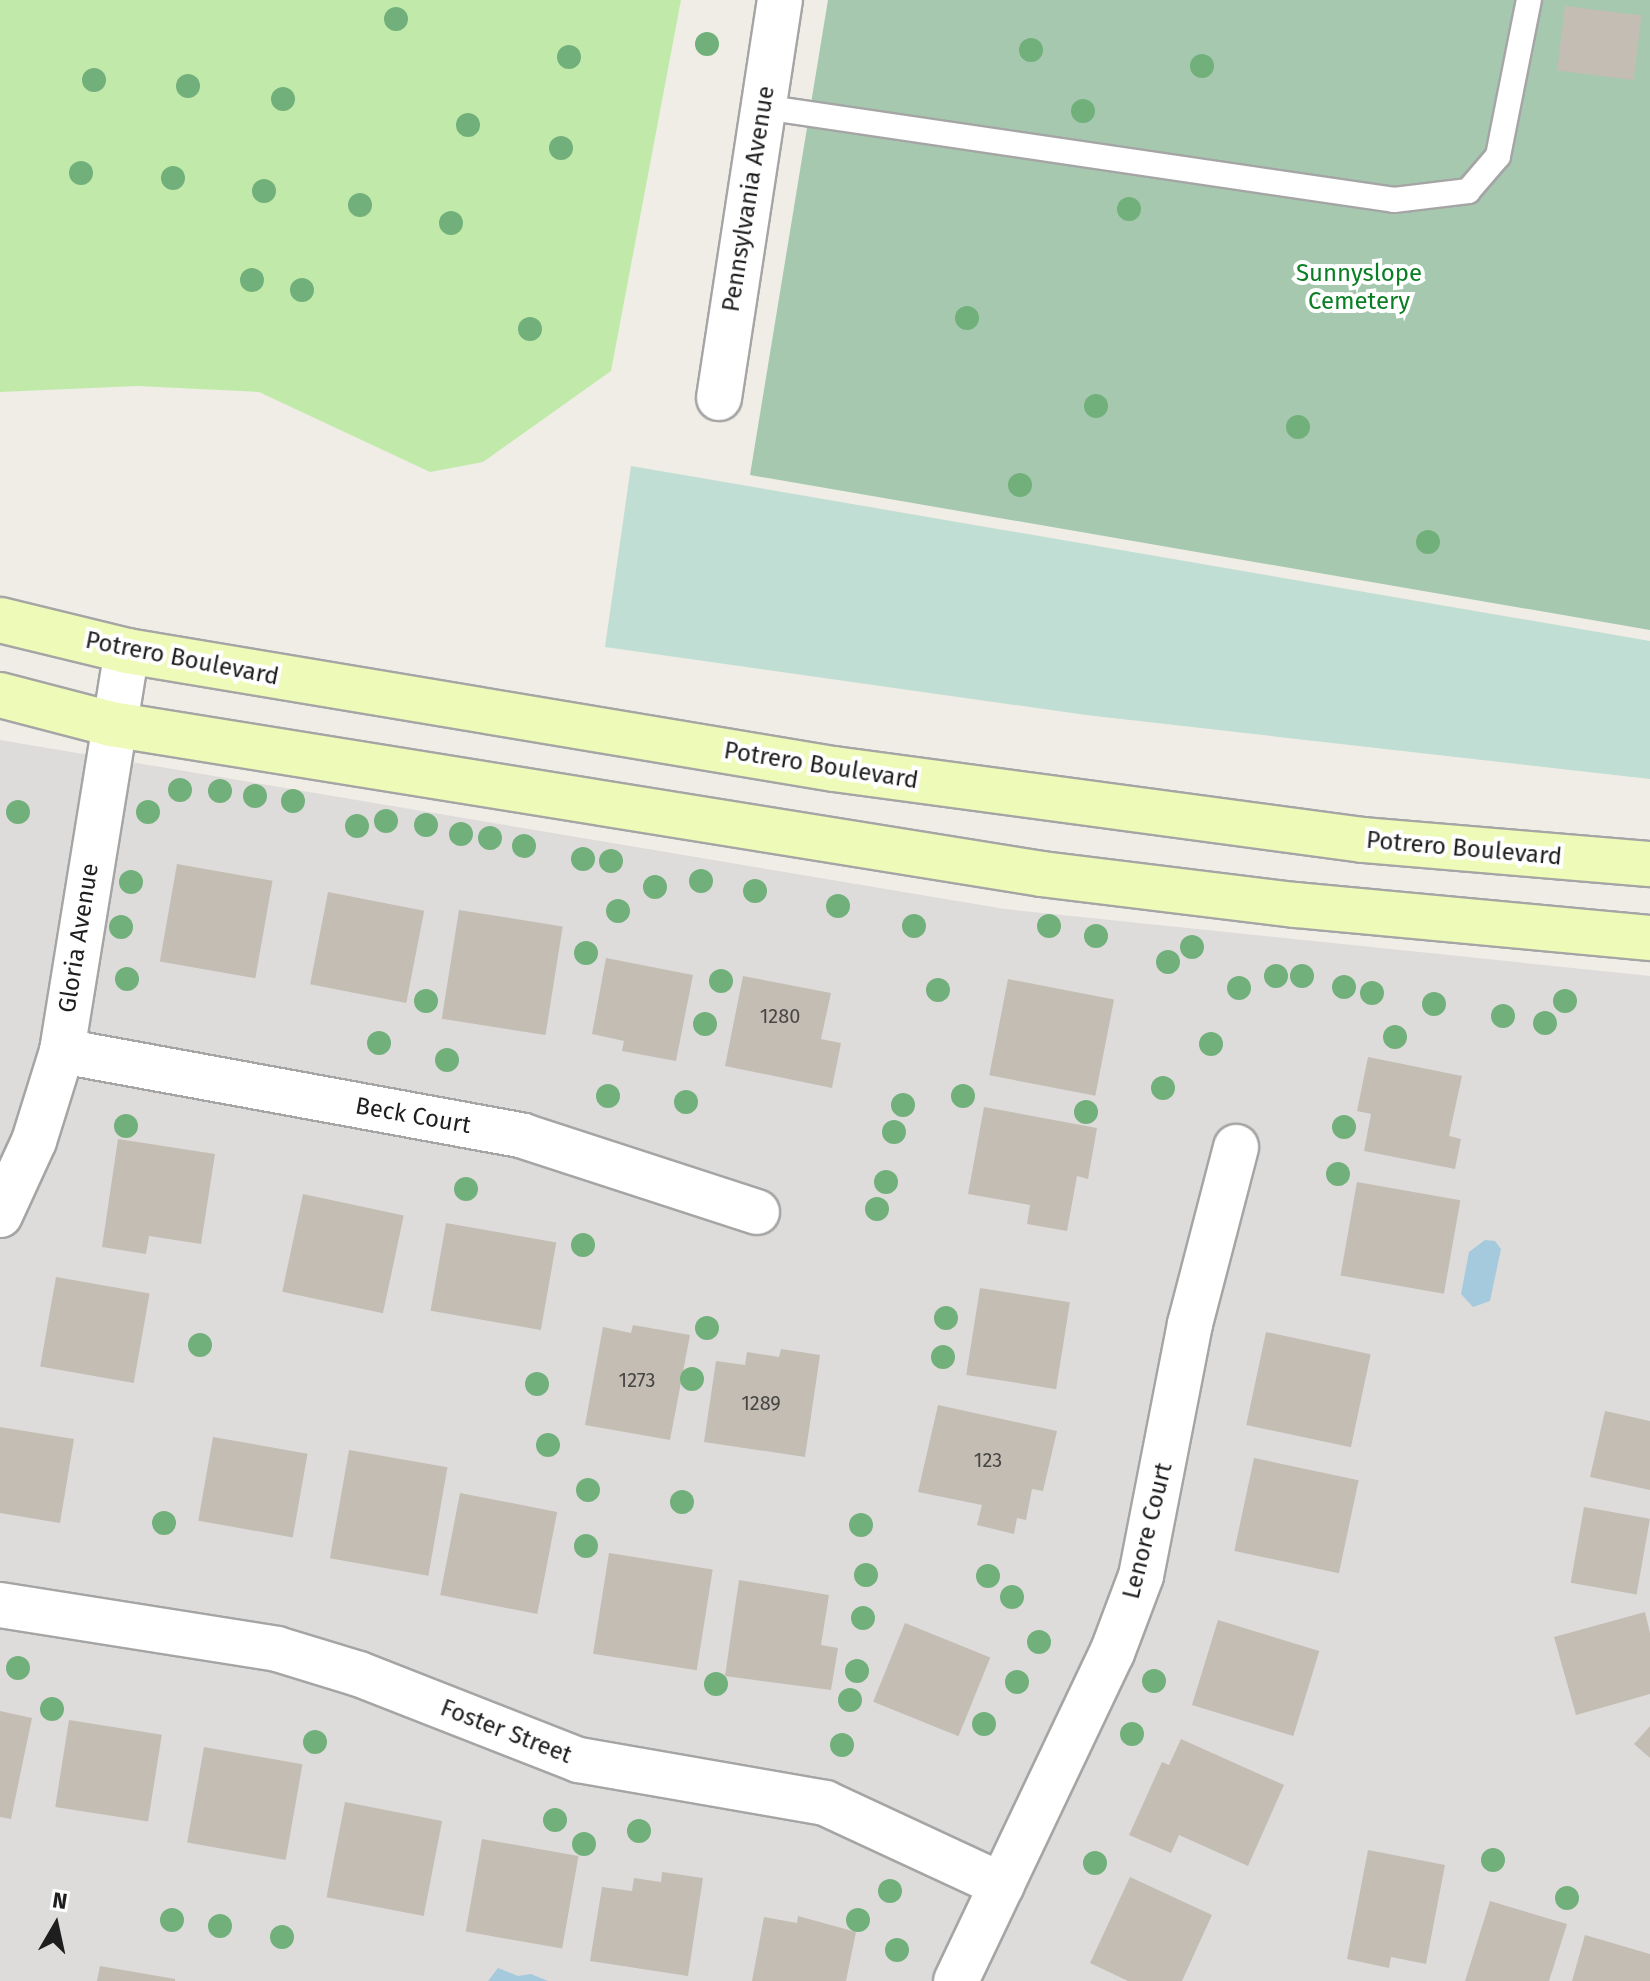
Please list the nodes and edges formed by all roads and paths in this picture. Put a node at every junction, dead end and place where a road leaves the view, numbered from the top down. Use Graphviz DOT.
graph roads {
  1 [pos="780,0"];
  2 [pos="1529,0"];
  3 [pos="763,107"];
  4 [pos="719,398"];
  5 [pos="0,620"];
  6 [pos="127,651"];
  7 [pos="0,695"];
  8 [pos="111,724"];
  9 [pos="1650,864"];
  10 [pos="1650,938"];
  11 [pos="62,1051"];
  12 [pos="1236,1147"];
  13 [pos="757,1212"];
  14 [pos="0,1215"];
  15 [pos="0,1605"];
  16 [pos="1002,1885"];
  17 [pos="956,1981"];
  1 -- 3 [label="street, Pennsylvania Avenue"];
  2 -- 3 [label="lane"];
  3 -- 4 [label="street, Pennsylvania Avenue"];
  5 -- 6 [label="street, Potrero Boulevard"];
  6 -- 8 [label="street, Gloria Avenue"];
  6 -- 9 [label="street, Potrero Boulevard"];
  7 -- 8 [label="street"];
  8 -- 10 [label="street"];
  8 -- 11 [label="street, Gloria Avenue"];
  11 -- 13 [label="street, Beck Court"];
  11 -- 14 [label="street, Gloria Avenue"];
  12 -- 16 [label="street, Lenore Court"];
  15 -- 16 [label="street, Foster Street"];
  16 -- 17 [label="street, Lenore Court"];
}
